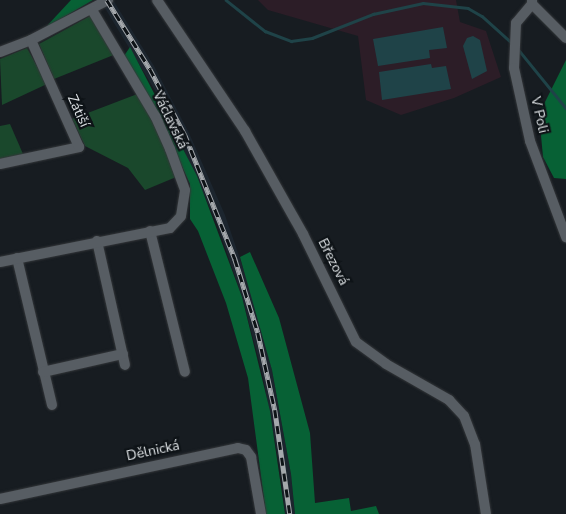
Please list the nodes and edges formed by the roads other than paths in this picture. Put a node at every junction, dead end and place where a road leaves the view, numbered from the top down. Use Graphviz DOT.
graph roads {
  1 [pos="108,0"];
  2 [pos="157,0"];
  3 [pos="532,2"];
  4 [pos="92,10"];
  5 [pos="566,38"];
  6 [pos="31,40"];
  7 [pos="0,52"];
  8 [pos="0,164"];
  9 [pos="150,231"];
  10 [pos="566,237"];
  11 [pos="97,241"];
  12 [pos="17,258"];
  13 [pos="0,262"];
  14 [pos="123,354"];
  15 [pos="126,365"];
  16 [pos="43,372"];
  17 [pos="185,372"];
  18 [pos="52,405"];
  19 [pos="0,498"];
  20 [pos="262,514"];
  21 [pos="486,514"];
  1 -- 4 [label="street"];
  2 -- 21 [label="street, Březová"];
  3 -- 5 [label="street"];
  3 -- 10 [label="street, V Poli"];
  4 -- 6 [label="street"];
  4 -- 9 [label="street, Václavská"];
  6 -- 7 [label="street"];
  6 -- 8 [label="street, Zátiší"];
  9 -- 11 [label="street, Václavská"];
  9 -- 17 [label="street"];
  11 -- 12 [label="street, Václavská"];
  11 -- 14 [label="street"];
  12 -- 13 [label="street, Václavská"];
  12 -- 16 [label="street"];
  14 -- 15 [label="street"];
  14 -- 16 [label="street"];
  16 -- 18 [label="street"];
  19 -- 20 [label="street, Dělnická"];
}
